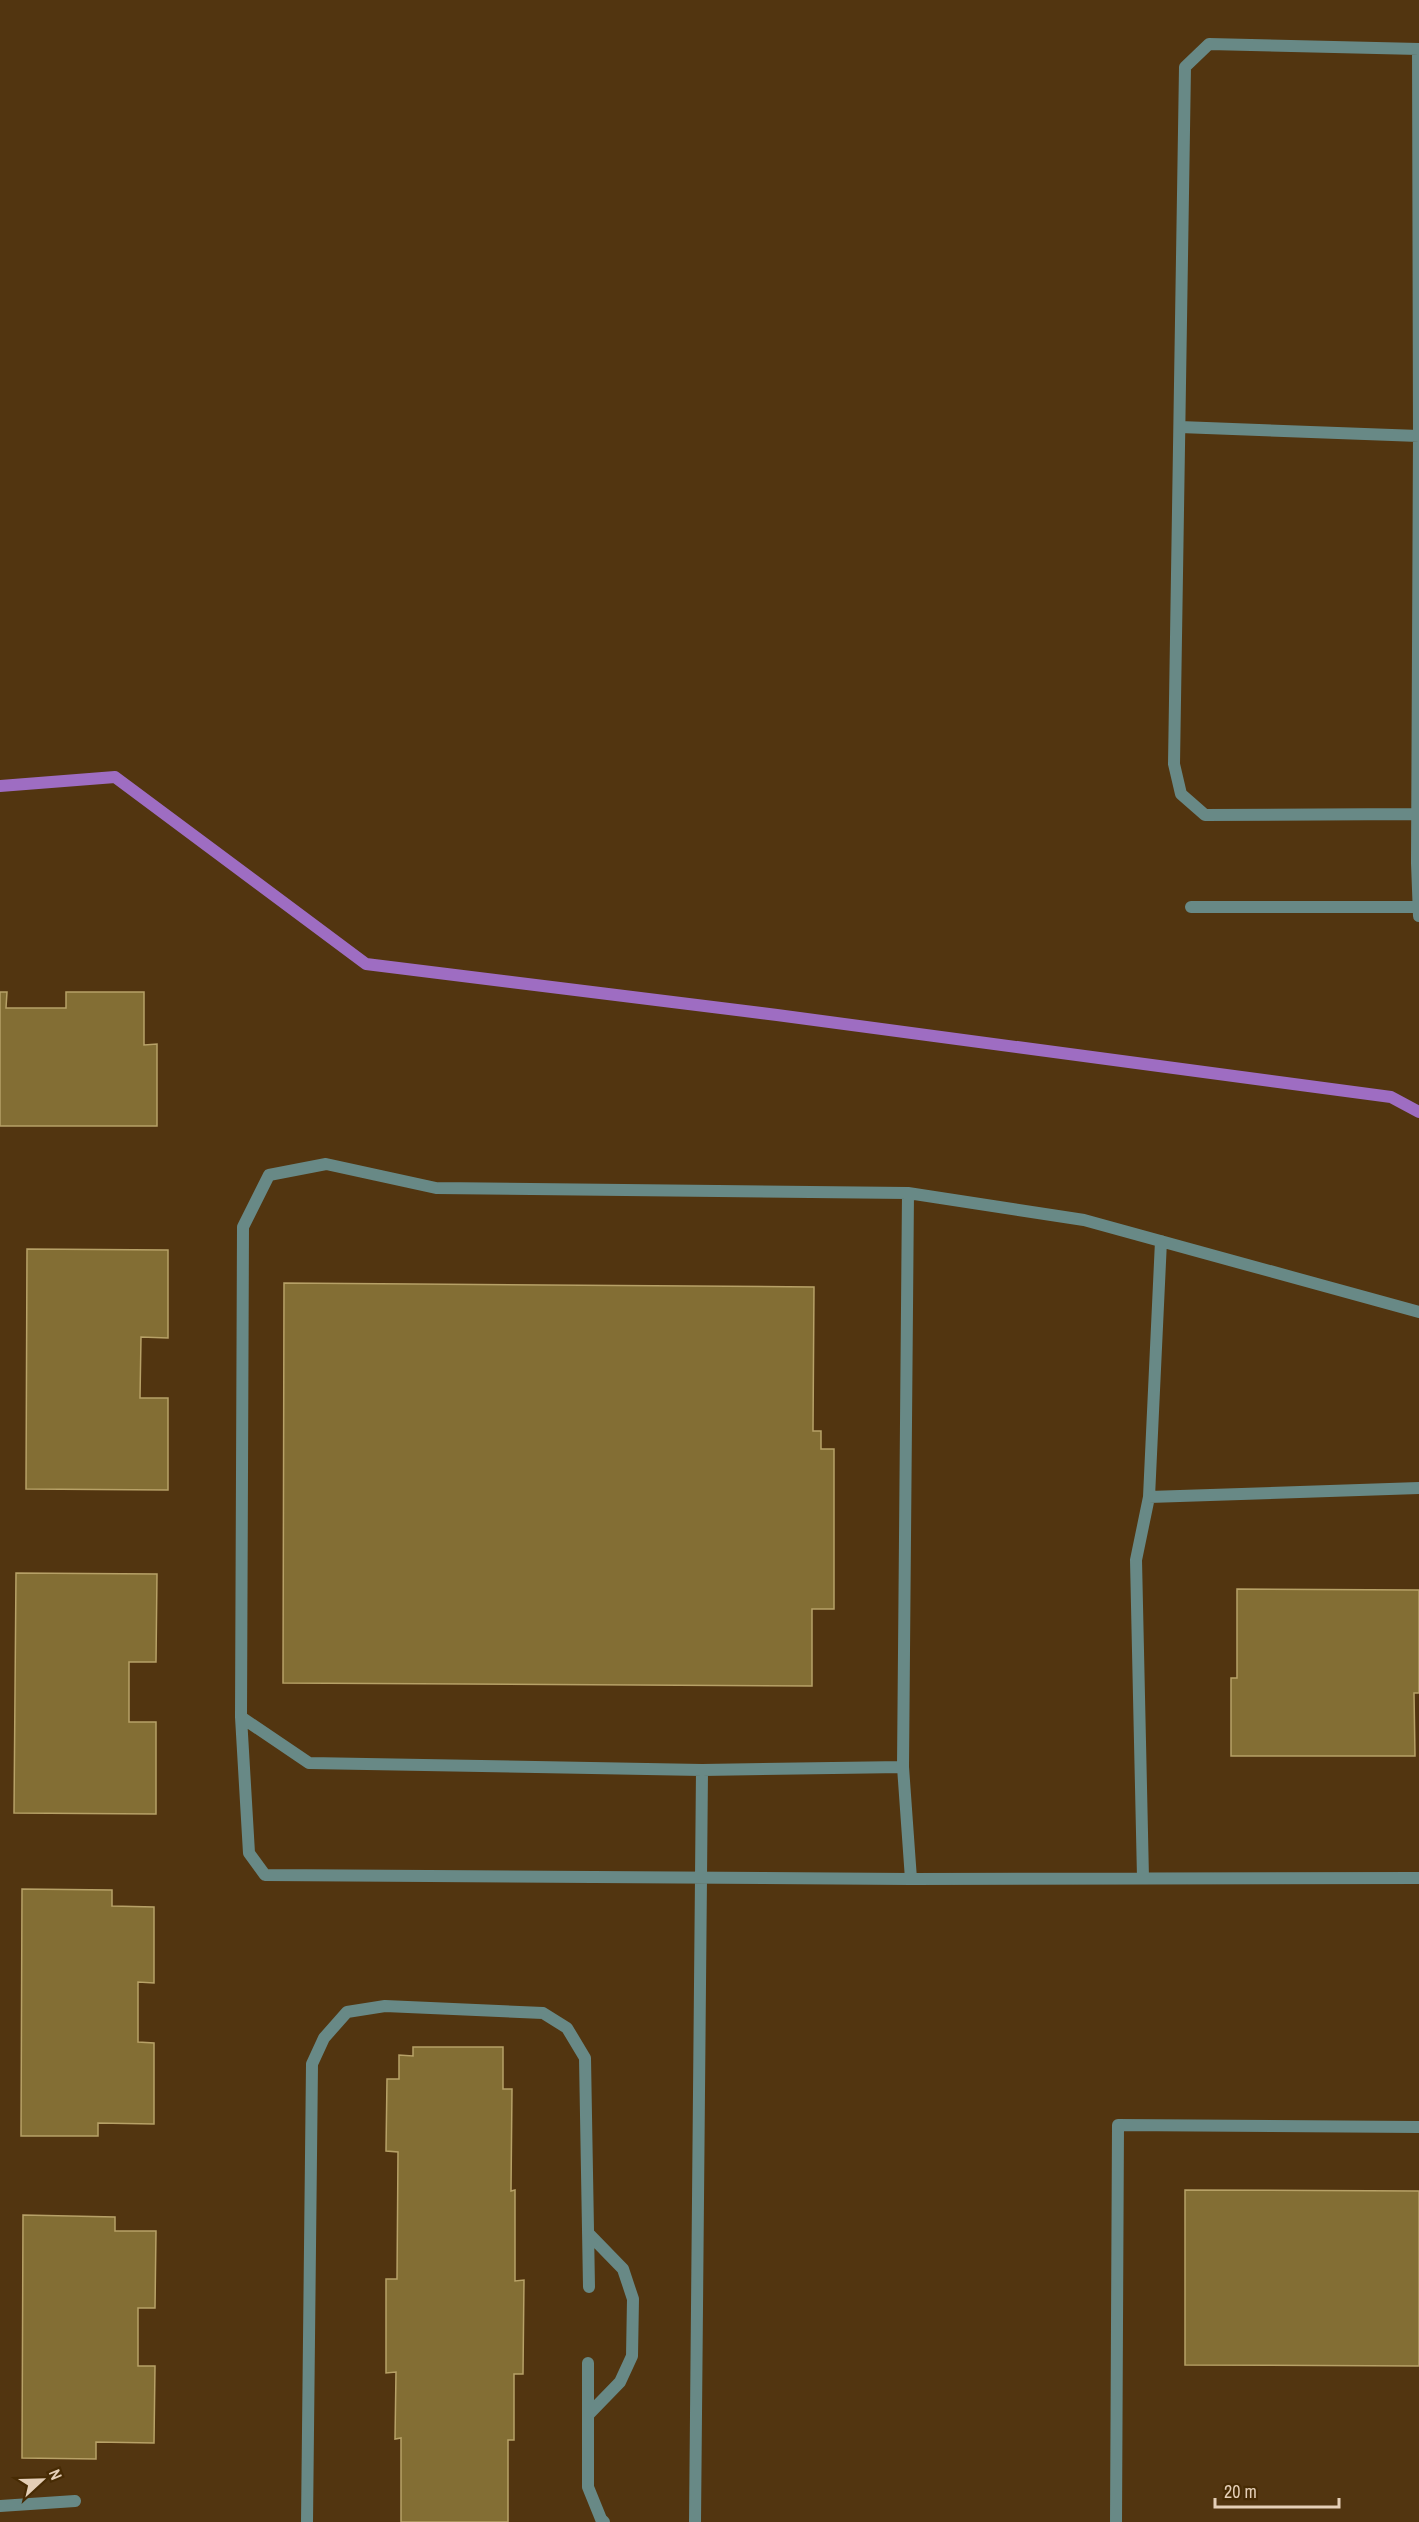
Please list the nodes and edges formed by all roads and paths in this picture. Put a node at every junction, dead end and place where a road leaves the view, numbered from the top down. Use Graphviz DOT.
graph roads {
  1 [pos="1418,49"];
  2 [pos="1180,427"];
  3 [pos="1419,436"];
  4 [pos="1418,697"];
  5 [pos="1417,814"];
  6 [pos="1418,907"];
  7 [pos="1191,908"];
  8 [pos="1419,916"];
  9 [pos="908,1193"];
  10 [pos="1161,1241"];
  11 [pos="1419,1312"];
  12 [pos="1419,1488"];
  13 [pos="1149,1497"];
  14 [pos="241,1717"];
  15 [pos="903,1767"];
  16 [pos="702,1770"];
  17 [pos="702,1878"];
  18 [pos="1143,1878"];
  19 [pos="1419,1878"];
  20 [pos="911,1879"];
  21 [pos="1419,2127"];
  22 [pos="588,2233"];
  23 [pos="589,2287"];
  24 [pos="588,2363"];
  25 [pos="588,2415"];
  26 [pos="75,2501"];
  27 [pos="0,2506"];
  28 [pos="307,2522"];
  29 [pos="604,2522"];
  30 [pos="695,2522"];
  31 [pos="1116,2522"];
  1 -- 2 [label="lane"];
  1 -- 3 [label="lane"];
  2 -- 3 [label="lane"];
  2 -- 5 [label="lane"];
  3 -- 4 [label="lane"];
  4 -- 5 [label="lane"];
  5 -- 6 [label="lane"];
  6 -- 7 [label="lane"];
  6 -- 8 [label="lane"];
  9 -- 10 [label="lane"];
  9 -- 14 [label="lane"];
  9 -- 15 [label="lane"];
  10 -- 11 [label="lane"];
  10 -- 13 [label="lane"];
  12 -- 13 [label="lane"];
  13 -- 18 [label="lane"];
  14 -- 16 [label="lane"];
  14 -- 17 [label="lane"];
  15 -- 16 [label="lane"];
  15 -- 20 [label="lane"];
  16 -- 17 [label="lane"];
  17 -- 20 [label="lane"];
  17 -- 30 [label="lane"];
  18 -- 19 [label="lane"];
  18 -- 20 [label="lane"];
  21 -- 31 [label="lane"];
  22 -- 23 [label="lane"];
  22 -- 25 [label="lane"];
  22 -- 28 [label="lane"];
  24 -- 25 [label="lane"];
  25 -- 29 [label="lane"];
  26 -- 27 [label="lane"];
}
